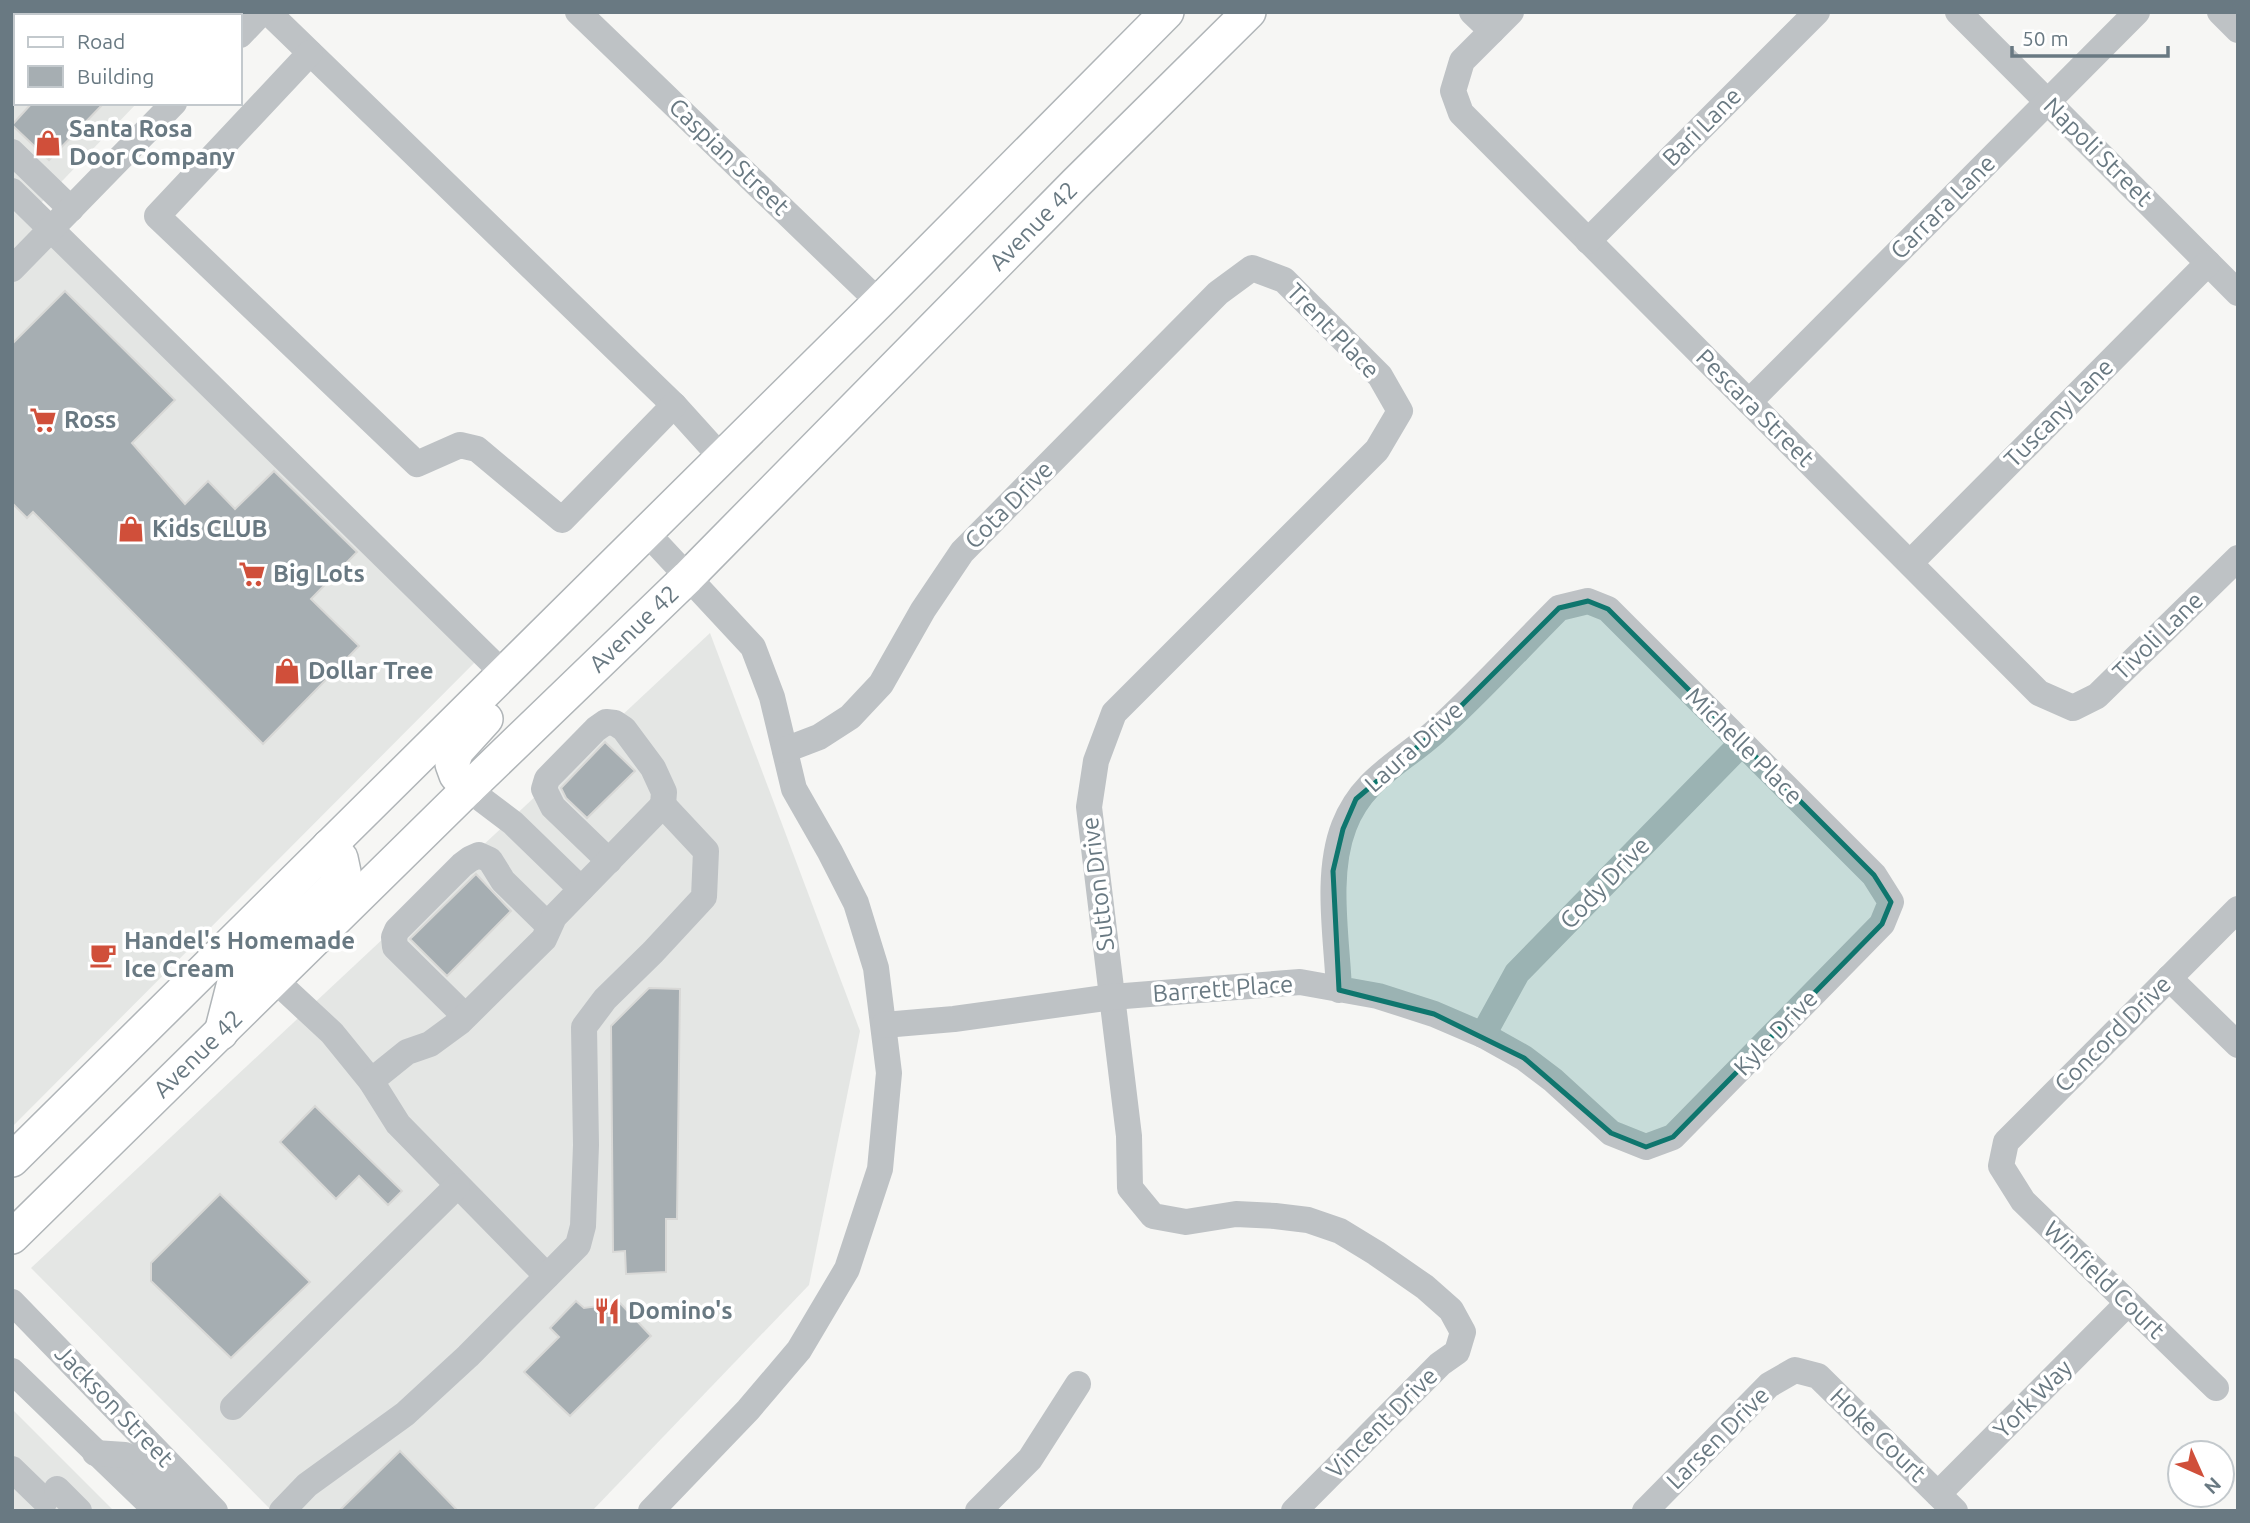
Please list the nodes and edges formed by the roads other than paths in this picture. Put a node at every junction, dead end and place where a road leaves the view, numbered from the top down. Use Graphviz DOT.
graph roads {
  1 [pos="262,12"];
  2 [pos="268,12"];
  3 [pos="578,12"];
  4 [pos="1167,12"];
  5 [pos="1249,12"];
  6 [pos="1472,12"];
  7 [pos="1511,12"];
  8 [pos="1817,12"];
  9 [pos="1958,12"];
  10 [pos="2137,12"];
  11 [pos="2220,12"];
  12 [pos="2238,30"];
  13 [pos="1492,31"];
  14 [pos="242,33"];
  15 [pos="310,53"];
  16 [pos="2048,102"];
  17 [pos="172,105"];
  18 [pos="12,152"];
  19 [pos="12,191"];
  20 [pos="71,209"];
  21 [pos="52,229"];
  22 [pos="1588,241"];
  23 [pos="2208,263"];
  24 [pos="1252,268"];
  25 [pos="12,269"];
  26 [pos="2238,293"];
  27 [pos="879,302"];
  28 [pos="1749,402"];
  29 [pos="674,405"];
  30 [pos="1401,411"];
  31 [pos="722,457"];
  32 [pos="646,532"];
  33 [pos="2238,558"];
  34 [pos="1910,563"];
  35 [pos="688,577"];
  36 [pos="1588,601"];
  37 [pos="567,609"];
  38 [pos="503,673"];
  39 [pos="2073,708"];
  40 [pos="1742,743"];
  41 [pos="785,750"];
  42 [pos="468,789"];
  43 [pos="663,805"];
  44 [pos="329,846"];
  45 [pos="609,861"];
  46 [pos="581,889"];
  47 [pos="1891,902"];
  48 [pos="2238,909"];
  49 [pos="549,926"];
  50 [pos="2169,978"];
  51 [pos="275,980"];
  52 [pos="1339,990"];
  53 [pos="1112,997"];
  54 [pos="465,1016"];
  55 [pos="884,1025"];
  56 [pos="221,1033"];
  57 [pos="1483,1035"];
  58 [pos="2238,1045"];
  59 [pos="371,1081"];
  60 [pos="1646,1147"];
  61 [pos="12,1160"];
  62 [pos="2001,1166"];
  63 [pos="457,1186"];
  64 [pos="12,1237"];
  65 [pos="547,1276"];
  66 [pos="12,1302"];
  67 [pos="2128,1303"];
  68 [pos="1463,1332"];
  69 [pos="1795,1370"];
  70 [pos="12,1371"];
  71 [pos="1077,1384"];
  72 [pos="2216,1388"];
  73 [pos="233,1407"];
  74 [pos="95,1453"];
  75 [pos="12,1469"];
  76 [pos="1947,1502"];
  77 [pos="79,1511"];
  78 [pos="157,1511"];
  79 [pos="188,1511"];
  80 [pos="215,1511"];
  81 [pos="282,1511"];
  82 [pos="651,1511"];
  83 [pos="978,1511"];
  84 [pos="1294,1511"];
  85 [pos="1645,1511"];
  1 -- 14 [label="street"];
  2 -- 15 [label="street"];
  3 -- 27 [label="street, Caspian Street"];
  4 -- 27 [label="main road"];
  5 -- 35 [label="main road, Avenue 42"];
  6 -- 13 [label="street"];
  7 -- 13 [label="street"];
  8 -- 22 [label="street, Bari Lane"];
  9 -- 16 [label="street, Napoli Street"];
  10 -- 16 [label="street, Carrara Lane"];
  11 -- 12 [label="street"];
  13 -- 22 [label="street, Pescara Street"];
  15 -- 29 [label="street"];
  15 -- 29 [label="street"];
  16 -- 23 [label="street, Napoli Street"];
  16 -- 28 [label="street, Carrara Lane"];
  17 -- 20 [label="street"];
  18 -- 20 [label="street"];
  19 -- 21 [label="street"];
  20 -- 21 [label="street"];
  21 -- 25 [label="street"];
  21 -- 38 [label="street"];
  22 -- 28 [label="street, Pescara Street"];
  23 -- 26 [label="street, Napoli Street"];
  23 -- 34 [label="street, Tuscany Lane"];
  24 -- 30 [label="street, Trent Place"];
  24 -- 41 [label="street, Cota Drive"];
  27 -- 31 [label="main road"];
  28 -- 34 [label="street, Pescara Street"];
  29 -- 31 [label="street"];
  30 -- 53 [label="street, Sutton Drive"];
  31 -- 32 [label="main road"];
  32 -- 35 [label="street"];
  32 -- 37 [label="main road"];
  33 -- 39 [label="street, Tivoli Lane"];
  34 -- 39 [label="street, Pescara Street"];
  35 -- 41 [label="street"];
  35 -- 42 [label="main road, Avenue 42"];
  36 -- 40 [label="street, Michelle Place"];
  36 -- 52 [label="street, Laura Drive"];
  37 -- 38 [label="main road"];
  37 -- 42 [label="main road"];
  38 -- 44 [label="main road"];
  40 -- 47 [label="street, Michelle Place"];
  40 -- 57 [label="street, Cody Drive"];
  41 -- 55 [label="street"];
  42 -- 46 [label="street"];
  42 -- 51 [label="main road, Avenue 42"];
  43 -- 45 [label="street"];
  43 -- 45 [label="street"];
  43 -- 65 [label="street"];
  44 -- 56 [label="main road"];
  44 -- 61 [label="main road"];
  45 -- 46 [label="street"];
  46 -- 49 [label="street"];
  47 -- 60 [label="street, Kyle Drive"];
  48 -- 50 [label="street, Concord Drive"];
  49 -- 54 [label="street"];
  49 -- 54 [label="street"];
  50 -- 58 [label="street"];
  50 -- 62 [label="street, Concord Drive"];
  51 -- 56 [label="main road, Avenue 42"];
  51 -- 59 [label="street"];
  52 -- 53 [label="street, Barrett Place"];
  52 -- 57 [label="street, Barrett Place"];
  53 -- 55 [label="street, Barrett Place"];
  53 -- 68 [label="street, Sutton Drive"];
  54 -- 59 [label="street"];
  55 -- 82 [label="street"];
  56 -- 64 [label="main road, Avenue 42"];
  57 -- 60 [label="street, Barrett Place"];
  59 -- 63 [label="street"];
  62 -- 67 [label="street, Winfield Court"];
  63 -- 65 [label="street"];
  63 -- 73 [label="street"];
  65 -- 81 [label="street"];
  66 -- 80 [label="street, Jackson Street"];
  67 -- 72 [label="street, Winfield Court"];
  67 -- 76 [label="street, York Way"];
  68 -- 84 [label="street, Vincent Drive"];
  69 -- 76 [label="street, Hoke Court"];
  69 -- 85 [label="street, Larsen Drive"];
  70 -- 74 [label="street, Jackson Street"];
  71 -- 83 [label="street"];
  74 -- 78 [label="street, Jackson Street"];
  74 -- 79 [label="street"];
  75 -- 77 [label="street"];
}
